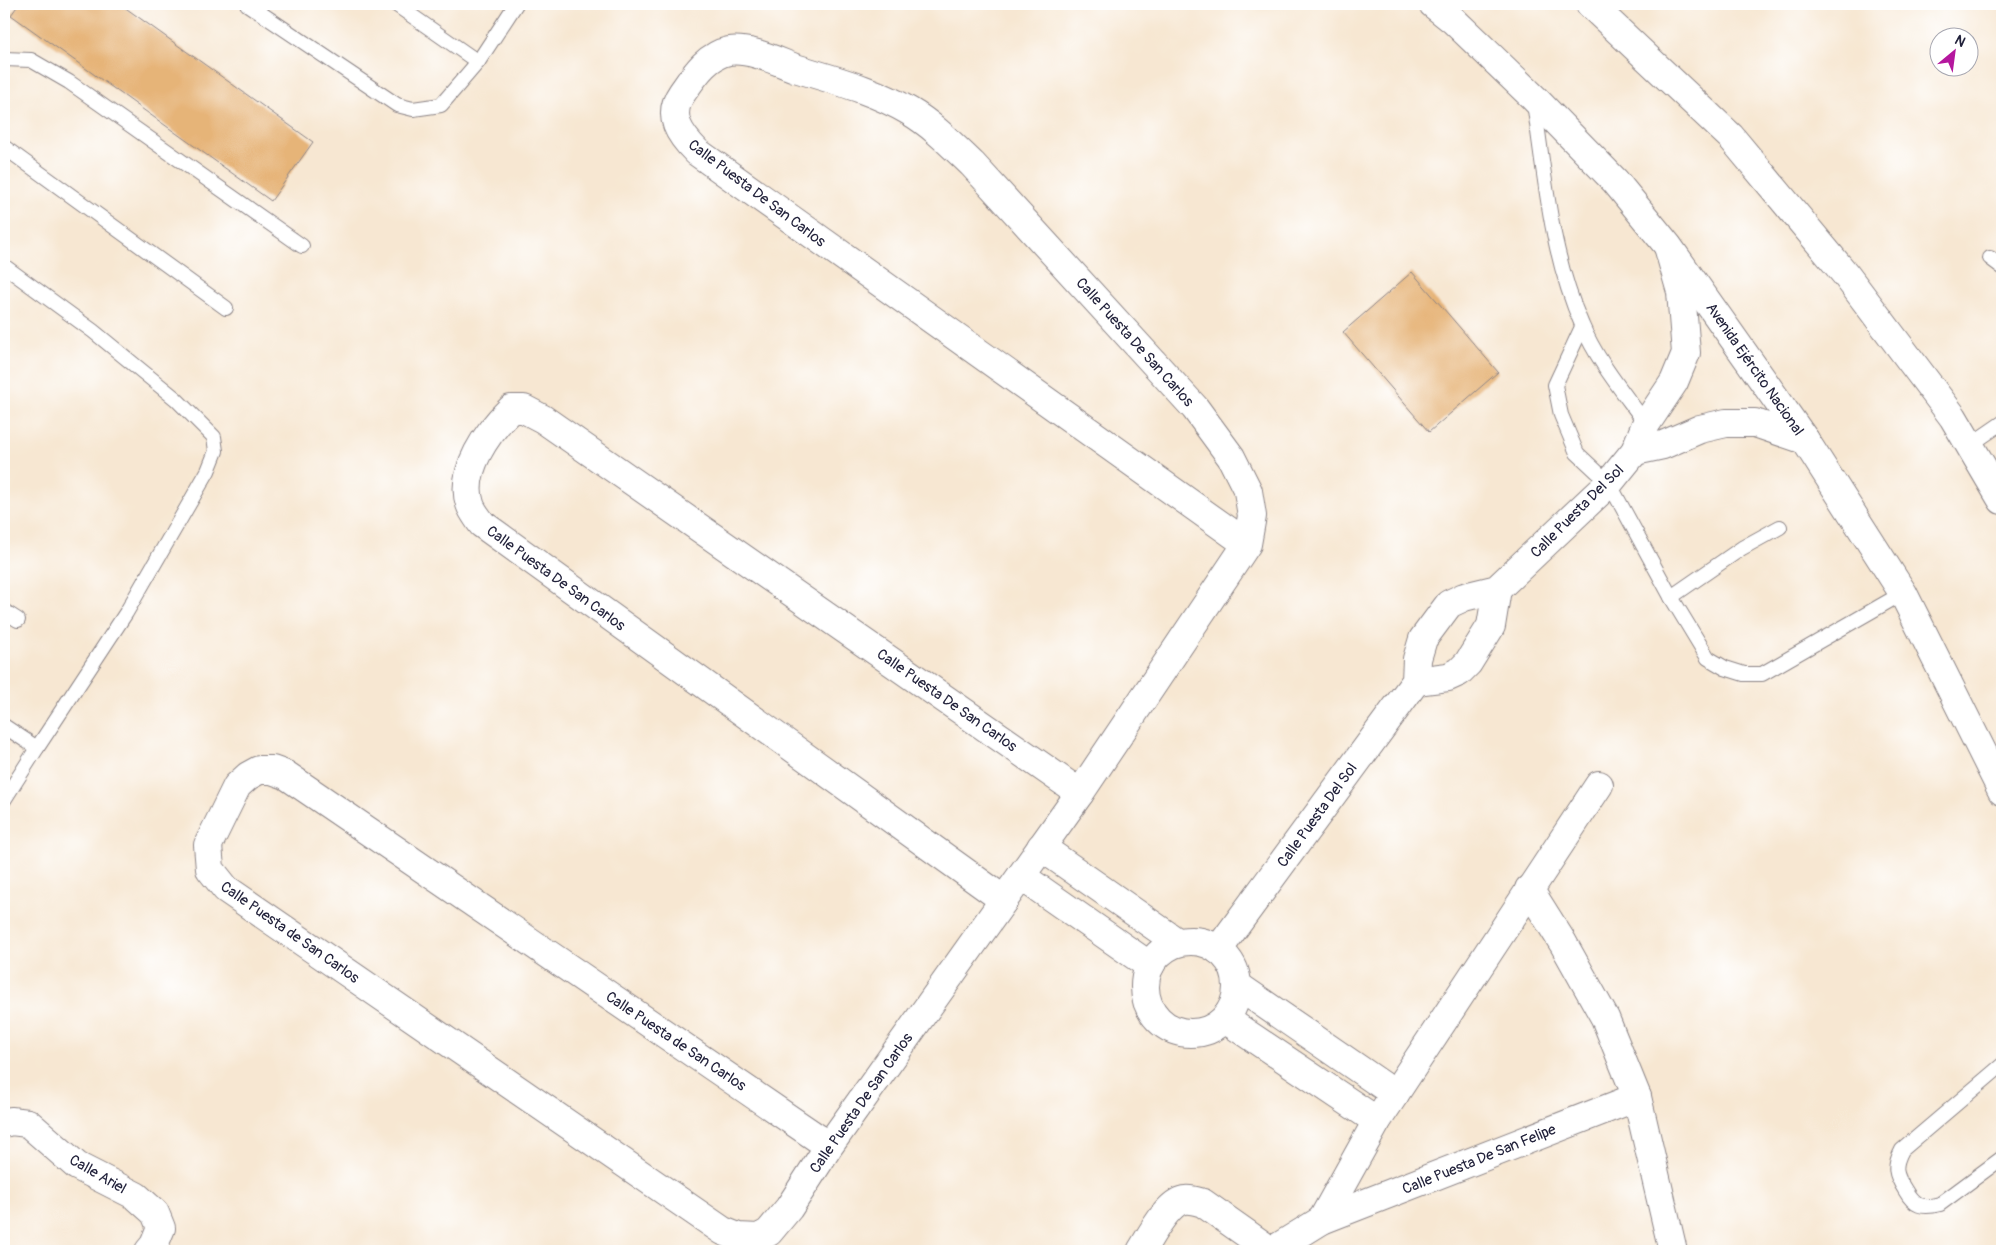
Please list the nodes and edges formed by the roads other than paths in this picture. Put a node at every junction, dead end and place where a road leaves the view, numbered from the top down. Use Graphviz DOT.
graph roads {
  1 [pos="247,4"];
  2 [pos="395,4"];
  3 [pos="516,4"];
  4 [pos="1432,4"];
  5 [pos="1590,4"];
  6 [pos="4,59"];
  7 [pos="478,62"];
  8 [pos="1533,97"];
  9 [pos="4,147"];
  10 [pos="302,246"];
  11 [pos="1668,246"];
  12 [pos="1990,258"];
  13 [pos="4,266"];
  14 [pos="2002,267"];
  15 [pos="226,308"];
  16 [pos="1582,327"];
  17 [pos="2002,423"];
  18 [pos="1646,424"];
  19 [pos="1805,440"];
  20 [pos="1970,445"];
  21 [pos="1635,451"];
  22 [pos="1608,483"];
  23 [pos="2002,500"];
  24 [pos="1780,527"];
  25 [pos="1247,544"];
  26 [pos="1497,589"];
  27 [pos="1904,593"];
  28 [pos="1671,597"];
  29 [pos="4,611"];
  30 [pos="18,620"];
  31 [pos="1416,681"];
  32 [pos="4,726"];
  33 [pos="37,748"];
  34 [pos="1599,785"];
  35 [pos="2002,790"];
  36 [pos="1080,793"];
  37 [pos="4,800"];
  38 [pos="1042,847"];
  39 [pos="1021,876"];
  40 [pos="1529,889"];
  41 [pos="1004,900"];
  42 [pos="1177,942"];
  43 [pos="1218,950"];
  44 [pos="1150,966"];
  45 [pos="1238,986"];
  46 [pos="1224,1019"];
  47 [pos="2002,1065"];
  48 [pos="1395,1094"];
  49 [pos="1636,1097"];
  50 [pos="1377,1121"];
  51 [pos="4,1123"];
  52 [pos="829,1146"];
  53 [pos="2002,1158"];
  54 [pos="1322,1220"];
  55 [pos="769,1232"];
  56 [pos="149,1251"];
  57 [pos="1141,1251"];
  58 [pos="1272,1251"];
  59 [pos="1672,1251"];
  1 -- 7 [label="lane"];
  2 -- 7 [label="lane"];
  3 -- 7 [label="lane"];
  4 -- 8 [label="street, Avenida Ejército Nacional"];
  5 -- 20 [label="street"];
  6 -- 10 [label="lane"];
  8 -- 11 [label="street, Avenida Ejército Nacional"];
  8 -- 16 [label="lane"];
  9 -- 15 [label="lane"];
  11 -- 18 [label="street, Calle Puesta Del Sol"];
  11 -- 19 [label="street, Avenida Ejército Nacional"];
  12 -- 14 [label="lane"];
  13 -- 33 [label="lane"];
  16 -- 18 [label="lane"];
  16 -- 22 [label="lane"];
  17 -- 20 [label="lane"];
  18 -- 21 [label="street, Calle Puesta Del Sol"];
  19 -- 21 [label="street, Calle Puesta Del Sol"];
  19 -- 27 [label="street, Avenida Ejército Nacional"];
  20 -- 23 [label="street"];
  21 -- 22 [label="street, Calle Puesta Del Sol"];
  22 -- 26 [label="street, Calle Puesta Del Sol"];
  22 -- 28 [label="lane"];
  24 -- 28 [label="lane"];
  25 -- 25 [label="street, Calle Puesta De San Carlos"];
  25 -- 36 [label="street, Calle Puesta De San Carlos"];
  26 -- 31 [label="street"];
  26 -- 31 [label="street"];
  27 -- 28 [label="lane"];
  27 -- 35 [label="street, Avenida Ejército Nacional"];
  29 -- 30 [label="lane"];
  31 -- 43 [label="street, Calle Puesta Del Sol"];
  32 -- 33 [label="lane"];
  33 -- 37 [label="lane"];
  34 -- 40 [label="street, Calle Puesta De San Felipe"];
  36 -- 38 [label="street, Calle Puesta De San Carlos"];
  36 -- 41 [label="street, Calle Puesta De San Carlos"];
  38 -- 39 [label="street, Calle Puesta De San Carlos"];
  38 -- 42 [label="street"];
  39 -- 41 [label="street, Calle Puesta De San Carlos"];
  39 -- 44 [label="street"];
  40 -- 48 [label="street, Calle Puesta De San Felipe"];
  40 -- 49 [label="street"];
  41 -- 52 [label="street, Calle Puesta De San Carlos"];
  42 -- 43 [label="street"];
  42 -- 44 [label="street"];
  43 -- 45 [label="street"];
  44 -- 46 [label="street"];
  45 -- 46 [label="street"];
  45 -- 48 [label="street"];
  46 -- 50 [label="street"];
  47 -- 53 [label="lane"];
  48 -- 50 [label="street, Calle Puesta De San Felipe"];
  49 -- 54 [label="street, Calle Puesta De San Felipe"];
  49 -- 59 [label="street"];
  50 -- 54 [label="street, Calle Puesta De San Felipe"];
  51 -- 56 [label="street, Calle Ariel"];
  52 -- 55 [label="street, Calle Puesta De San Carlos"];
  52 -- 55 [label="street, Calle Puesta de San Carlos"];
  54 -- 58 [label="street, Calle Puesta De San Felipe"];
  57 -- 58 [label="street, Calle Puesta De San Felipe"];
}
